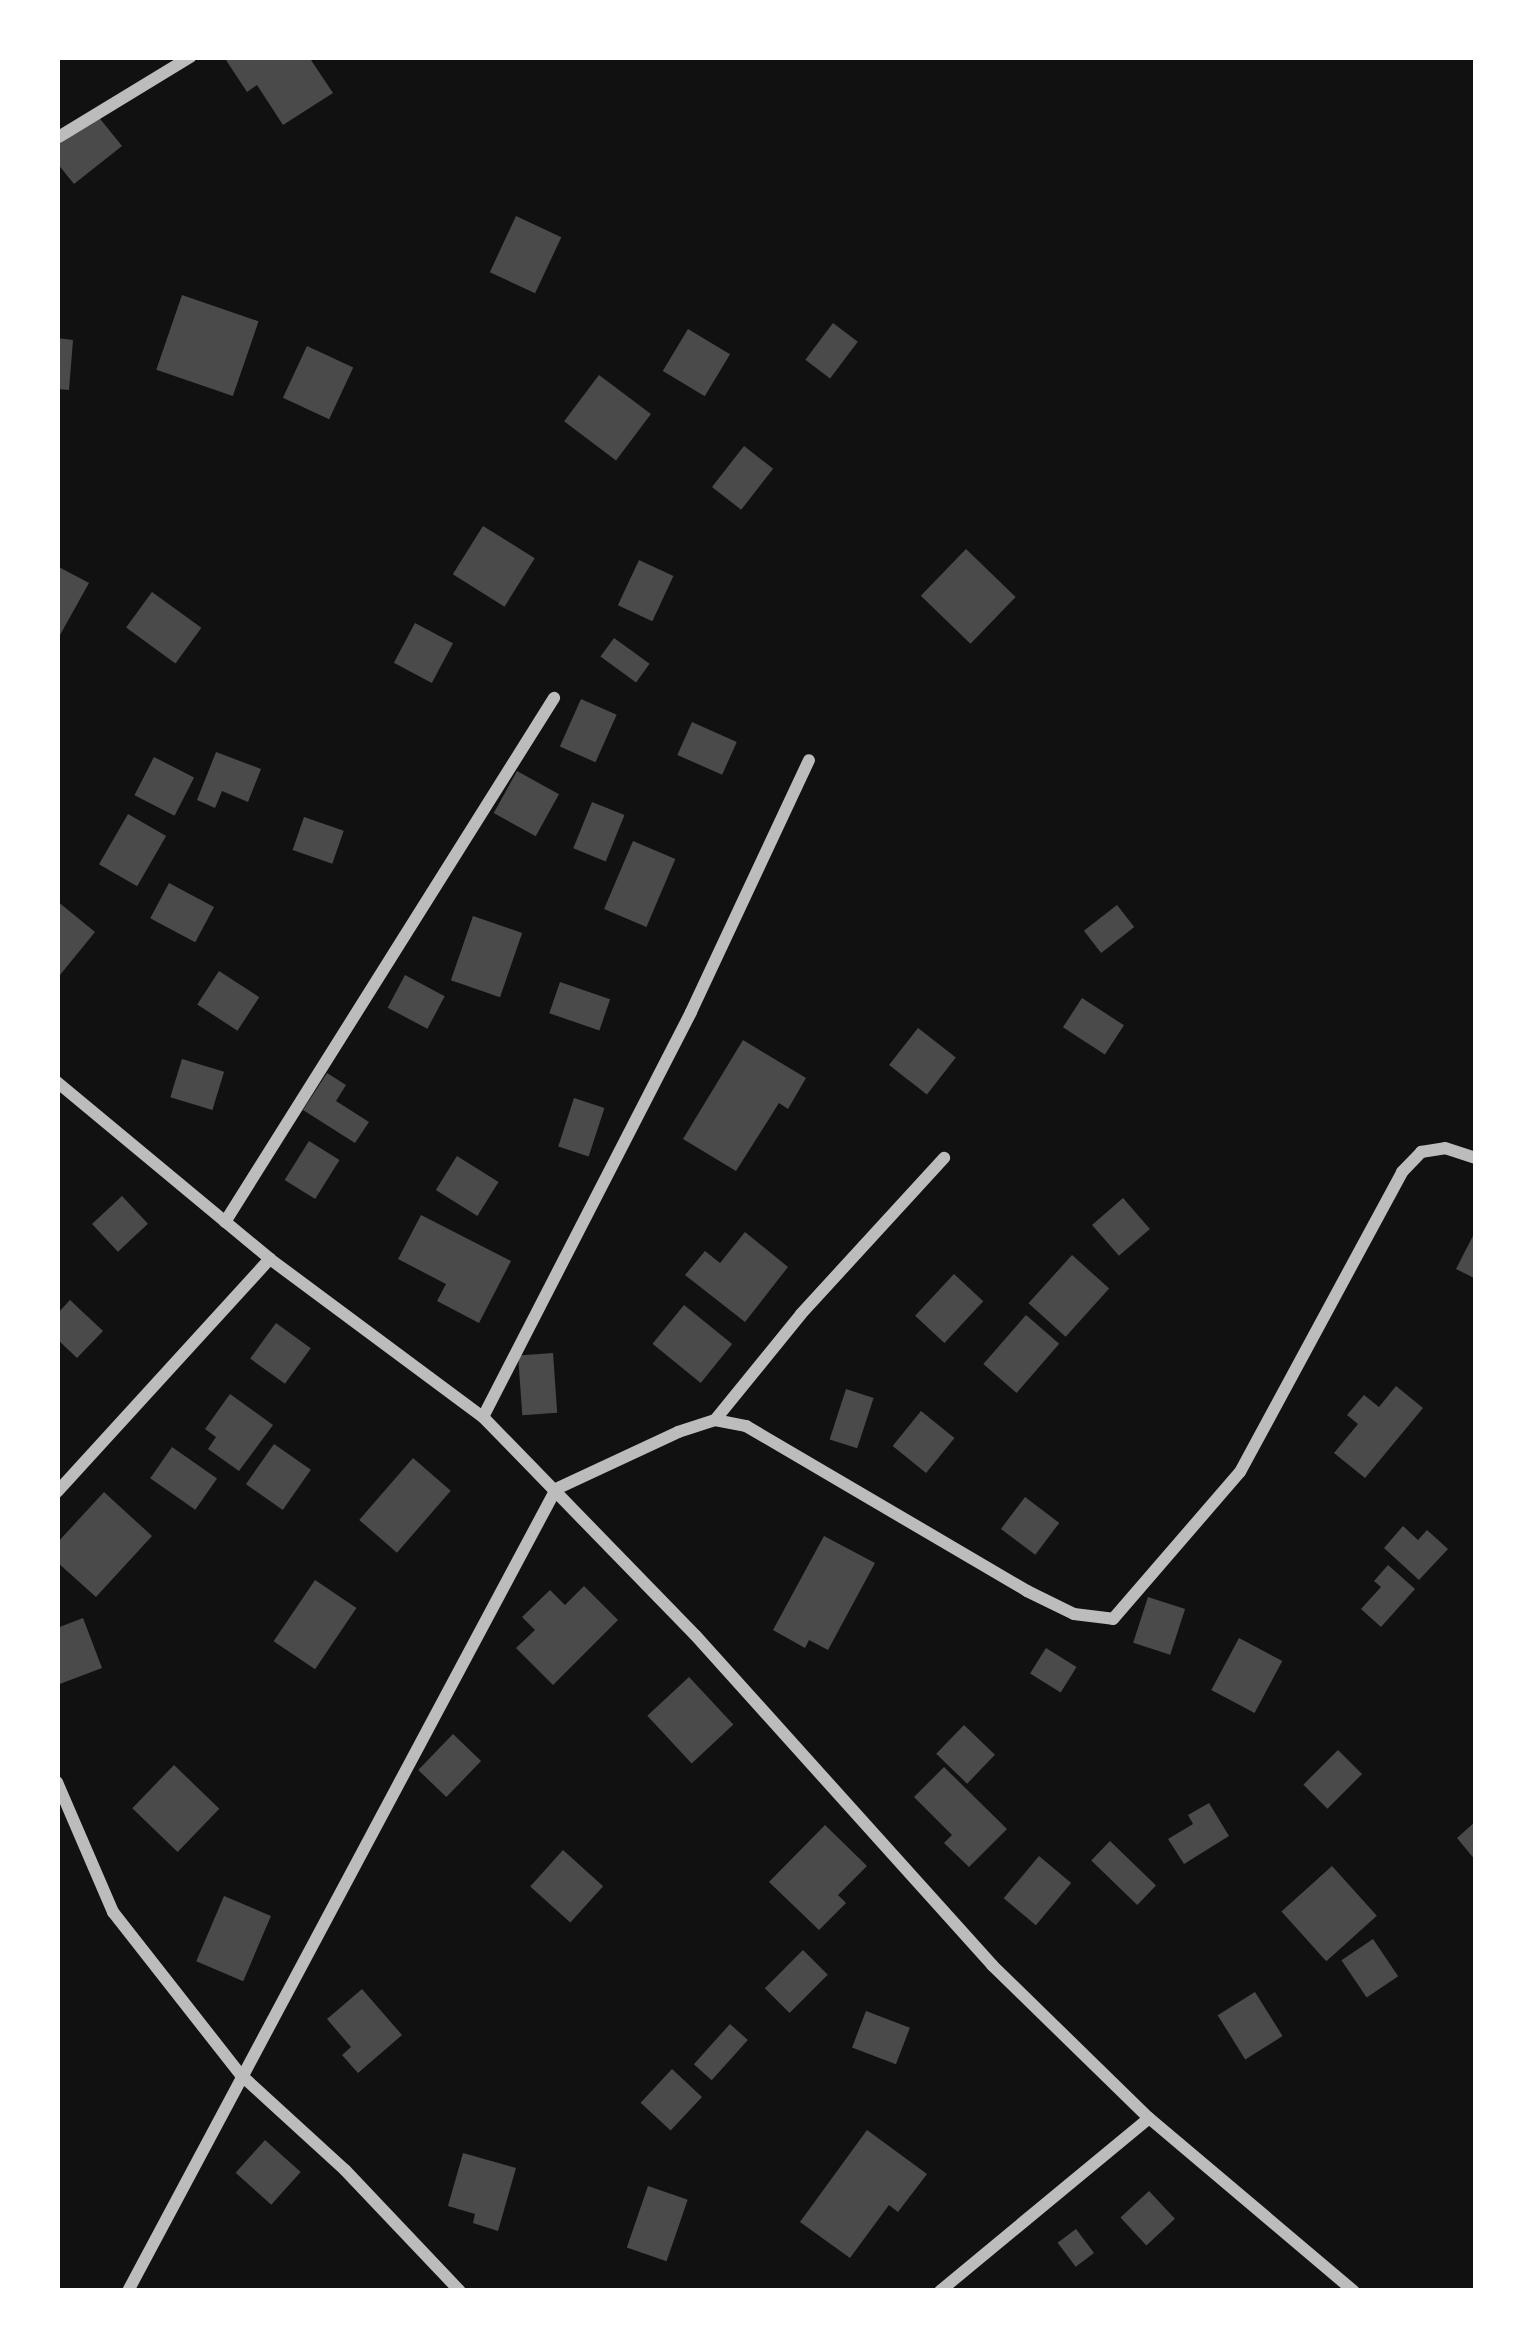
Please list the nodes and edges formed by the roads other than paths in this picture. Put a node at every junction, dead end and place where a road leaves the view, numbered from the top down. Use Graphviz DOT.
graph roads {
  1 [pos="190,57"];
  2 [pos="172,62"];
  3 [pos="57,138"];
  4 [pos="554,698"];
  5 [pos="809,760"];
  6 [pos="57,1082"];
  7 [pos="944,1158"];
  8 [pos="1476,1158"];
  9 [pos="225,1222"];
  10 [pos="270,1259"];
  11 [pos="483,1417"];
  12 [pos="716,1420"];
  13 [pos="556,1490"];
  14 [pos="57,1492"];
  15 [pos="57,1782"];
  16 [pos="241,2075"];
  17 [pos="1149,2118"];
  18 [pos="451,2290"];
  19 [pos="128,2291"];
  20 [pos="940,2291"];
  21 [pos="1354,2291"];
  1 -- 2 [label="street"];
  2 -- 3 [label="street"];
  4 -- 9 [label="street"];
  5 -- 11 [label="street"];
  6 -- 9 [label="street"];
  7 -- 12 [label="street"];
  8 -- 12 [label="street"];
  9 -- 10 [label="street"];
  10 -- 11 [label="street"];
  10 -- 14 [label="street"];
  11 -- 13 [label="street"];
  12 -- 13 [label="street"];
  13 -- 16 [label="street"];
  13 -- 17 [label="street"];
  15 -- 16 [label="street"];
  16 -- 18 [label="street"];
  16 -- 19 [label="street"];
  17 -- 20 [label="street"];
  17 -- 21 [label="street"];
}
